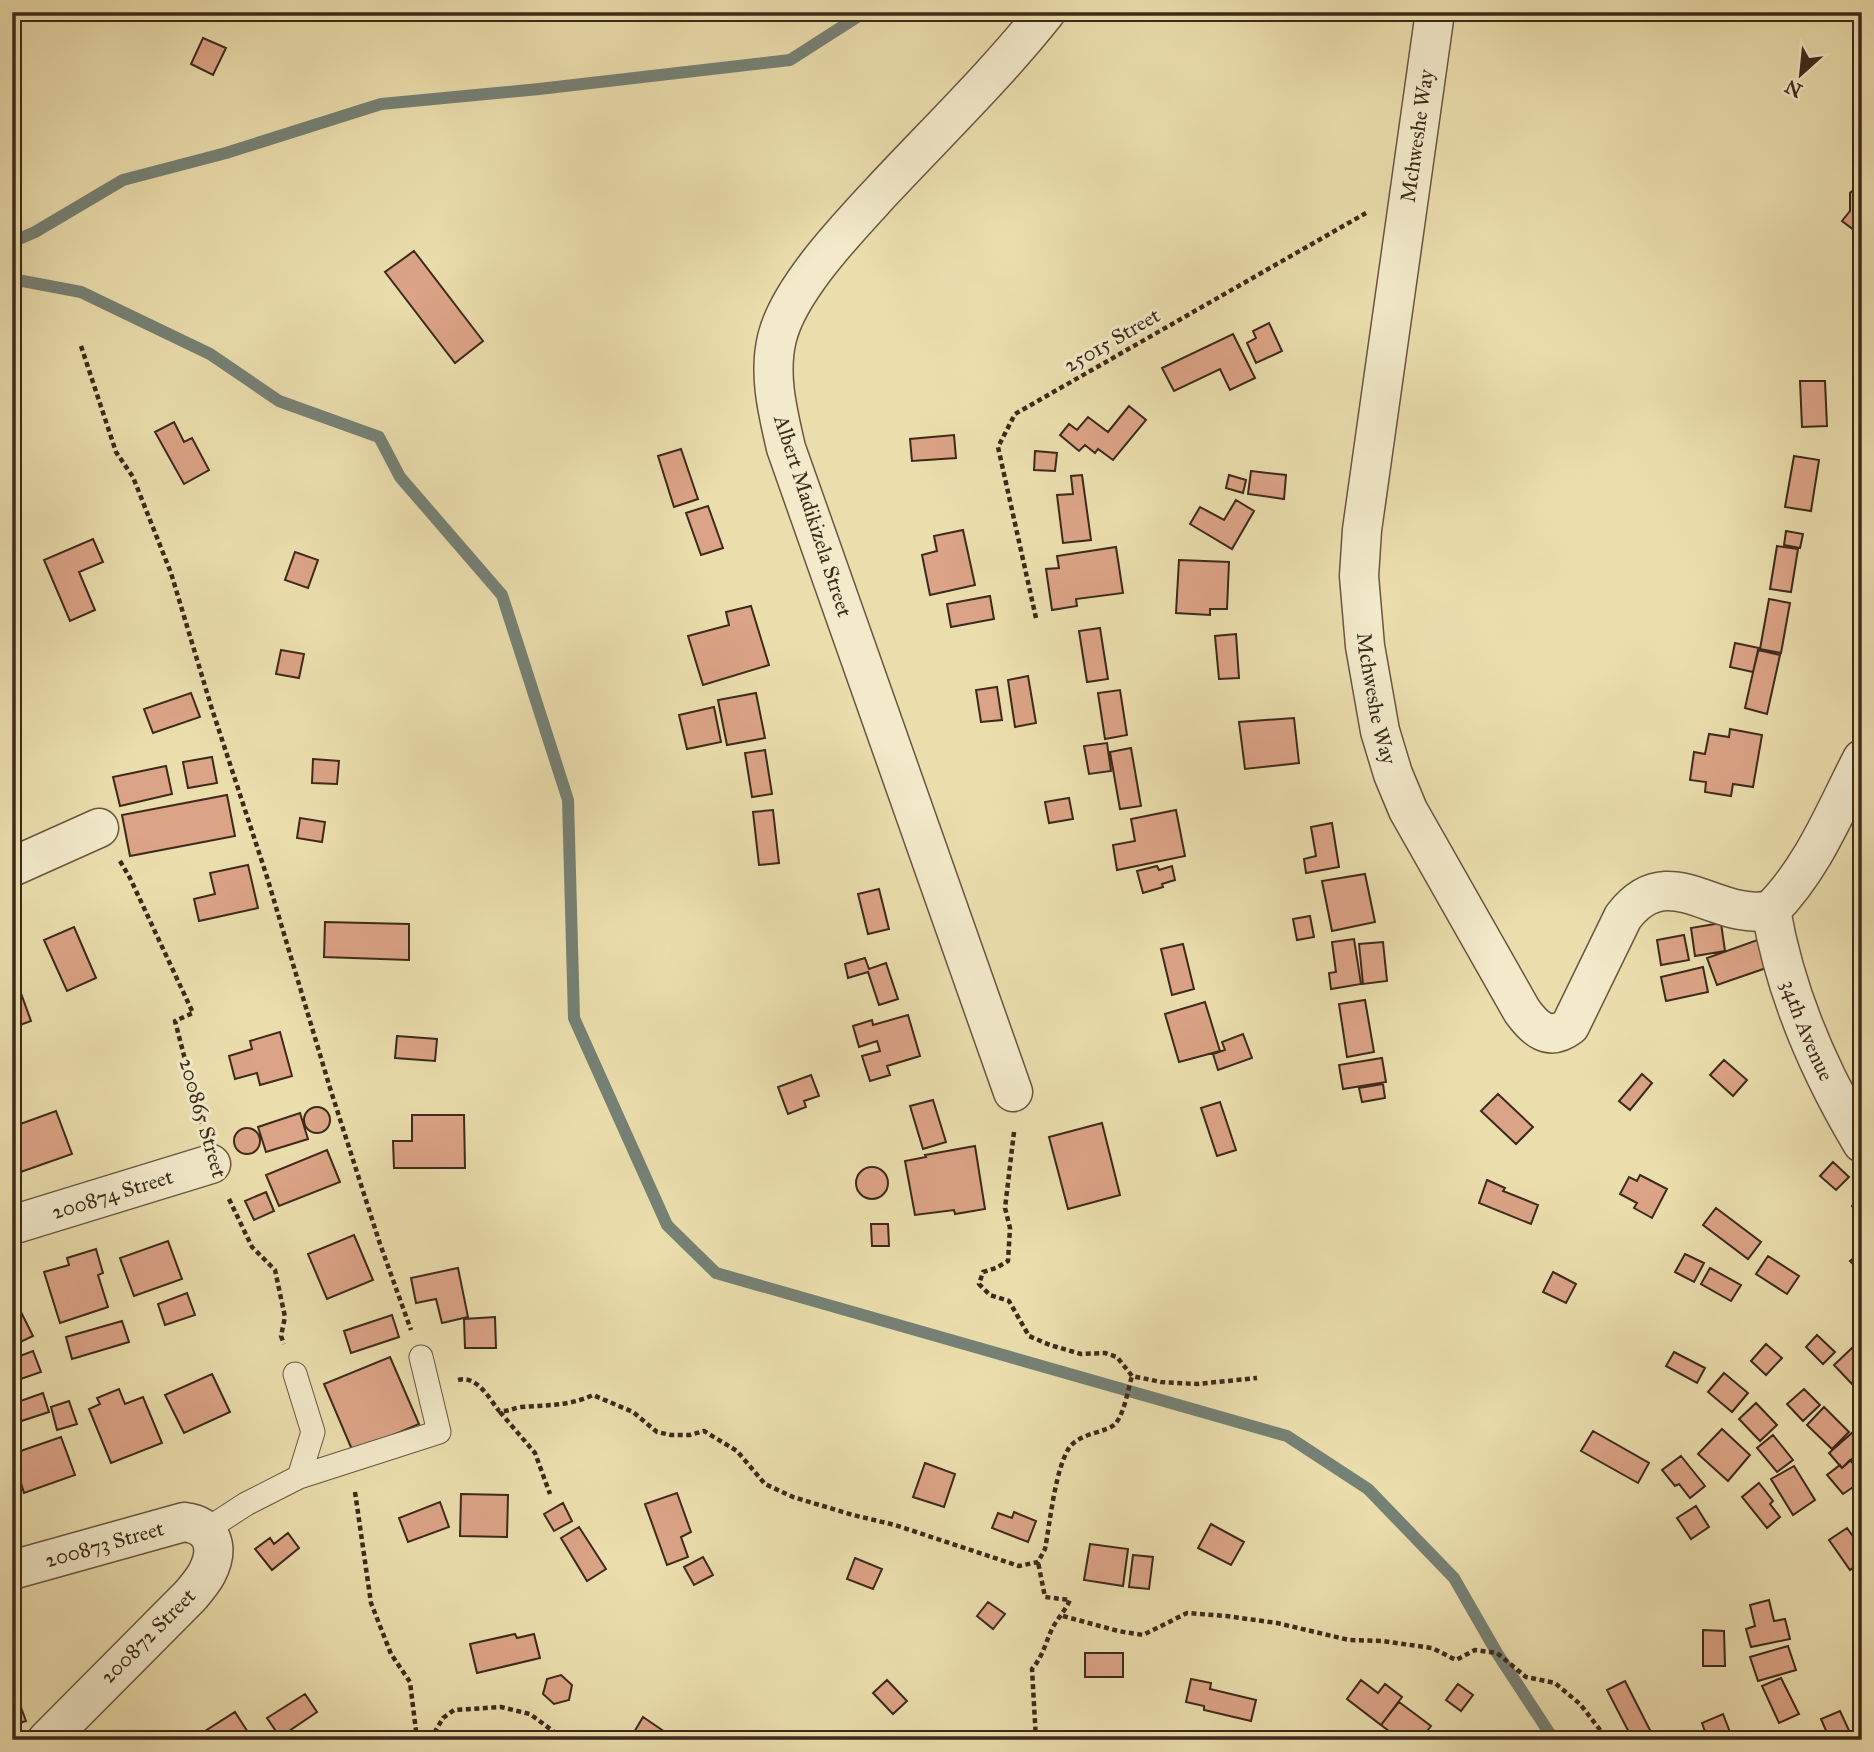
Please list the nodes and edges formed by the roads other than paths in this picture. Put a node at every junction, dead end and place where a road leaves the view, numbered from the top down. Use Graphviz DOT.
graph roads {
  1 [pos="1046,12"];
  2 [pos="1435,12"];
  3 [pos="1862,759"];
  4 [pos="99,828"];
  5 [pos="12,867"];
  6 [pos="1771,910"];
  7 [pos="1013,1092"];
  8 [pos="1862,1143"];
  9 [pos="211,1164"];
  10 [pos="12,1225"];
  11 [pos="421,1357"];
  12 [pos="295,1374"];
  13 [pos="299,1477"];
  14 [pos="201,1526"];
  15 [pos="12,1570"];
  16 [pos="47,1740"];
  1 -- 7 [label="street, Albert Madikizela Street"];
  2 -- 6 [label="street, Mchweshe Way"];
  3 -- 6 [label="street"];
  4 -- 5 [label="street"];
  6 -- 8 [label="street, 34th Avenue"];
  9 -- 10 [label="street, 200874 Street"];
  11 -- 13 [label="lane"];
  12 -- 13 [label="lane"];
  13 -- 14 [label="lane"];
  14 -- 15 [label="street, 200873 Street"];
  14 -- 16 [label="street, 200872 Street"];
}
